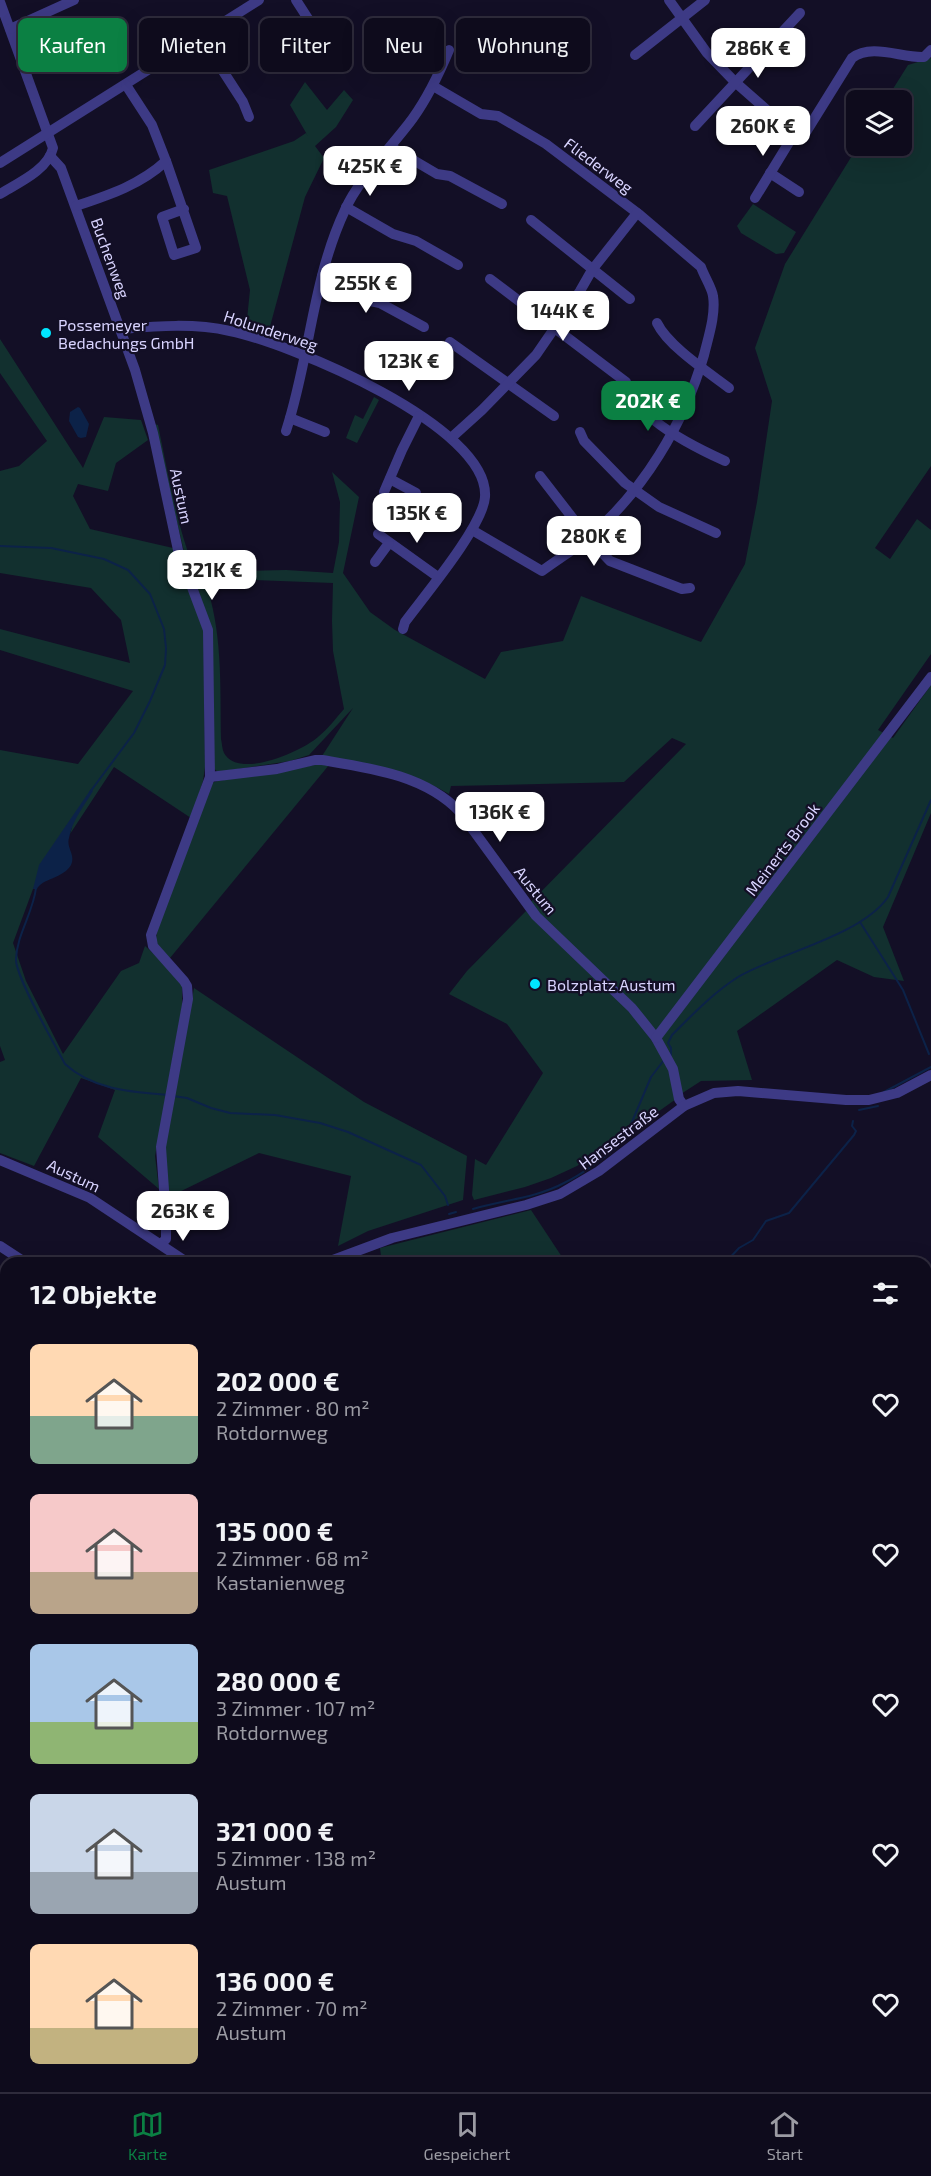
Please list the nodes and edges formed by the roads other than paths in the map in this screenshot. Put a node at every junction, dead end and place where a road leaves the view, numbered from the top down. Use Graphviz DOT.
graph roads {
  1 [pos="74,0"];
  2 [pos="259,0"];
  3 [pos="296,0"];
  4 [pos="669,0"];
  5 [pos="705,0"];
  6 [pos="0,2"];
  7 [pos="800,13"];
  8 [pos="231,18"];
  9 [pos="307,18"];
  10 [pos="681,18"];
  11 [pos="10,29"];
  12 [pos="449,50"];
  13 [pos="931,50"];
  14 [pos="635,55"];
  15 [pos="146,72"];
  16 [pos="224,72"];
  17 [pos="735,82"];
  18 [pos="126,85"];
  19 [pos="433,86"];
  20 [pos="249,117"];
  21 [pos="695,126"];
  22 [pos="796,131"];
  23 [pos="48,134"];
  24 [pos="391,147"];
  25 [pos="50,156"];
  26 [pos="166,161"];
  27 [pos="0,164"];
  28 [pos="770,173"];
  29 [pos="800,192"];
  30 [pos="0,194"];
  31 [pos="755,198"];
  32 [pos="502,204"];
  33 [pos="76,206"];
  34 [pos="346,207"];
  35 [pos="184,209"];
  36 [pos="637,213"];
  37 [pos="531,220"];
  38 [pos="458,265"];
  39 [pos="592,270"];
  40 [pos="322,276"];
  41 [pos="490,279"];
  42 [pos="630,299"];
  43 [pos="657,322"];
  44 [pos="424,327"];
  45 [pos="122,329"];
  46 [pos="555,329"];
  47 [pos="450,342"];
  48 [pos="305,355"];
  49 [pos="700,367"];
  50 [pos="508,384"];
  51 [pos="729,387"];
  52 [pos="419,416"];
  53 [pos="554,416"];
  54 [pos="290,418"];
  55 [pos="286,431"];
  56 [pos="324,432"];
  57 [pos="580,432"];
  58 [pos="153,433"];
  59 [pos="671,433"];
  60 [pos="451,438"];
  61 [pos="725,461"];
  62 [pos="540,476"];
  63 [pos="390,479"];
  64 [pos="636,490"];
  65 [pos="384,492"];
  66 [pos="416,493"];
  67 [pos="472,530"];
  68 [pos="716,533"];
  69 [pos="378,534"];
  70 [pos="588,538"];
  71 [pos="389,543"];
  72 [pos="375,562"];
  73 [pos="438,577"];
  74 [pos="690,588"];
  75 [pos="404,629"];
  76 [pos="931,677"];
  77 [pos="210,777"];
  78 [pos="656,1038"];
  79 [pos="931,1075"];
  80 [pos="684,1106"];
  81 [pos="0,1160"];
  82 [pos="161,1244"];
  83 [pos="0,1246"];
  84 [pos="17,1257"];
  85 [pos="179,1257"];
  86 [pos="341,1257"];
  1 -- 11 [label="street"];
  2 -- 8 [label="street"];
  3 -- 9 [label="street"];
  4 -- 10 [label="street"];
  5 -- 10 [label="street"];
  6 -- 11 [label="street, Buchenweg"];
  7 -- 17 [label="street"];
  10 -- 14 [label="street"];
  10 -- 17 [label="street"];
  11 -- 23 [label="street, Buchenweg"];
  12 -- 19 [label="street"];
  13 -- 22 [label="street"];
  15 -- 18 [label="street"];
  16 -- 20 [label="street"];
  17 -- 21 [label="street"];
  17 -- 22 [label="street"];
  18 -- 23 [label="street"];
  18 -- 26 [label="street"];
  19 -- 24 [label="street"];
  19 -- 36 [label="street, Fliederweg"];
  22 -- 28 [label="street"];
  23 -- 25 [label="street, Buchenweg"];
  23 -- 27 [label="street"];
  24 -- 32 [label="street"];
  24 -- 34 [label="street"];
  25 -- 30 [label="street"];
  25 -- 33 [label="street, Buchenweg"];
  26 -- 33 [label="street"];
  26 -- 35 [label="street"];
  28 -- 29 [label="street"];
  28 -- 31 [label="street"];
  33 -- 45 [label="street, Buchenweg"];
  34 -- 38 [label="street"];
  34 -- 40 [label="street"];
  36 -- 39 [label="street, Fliederweg"];
  36 -- 49 [label="street, Fliederweg"];
  37 -- 39 [label="street"];
  39 -- 42 [label="street"];
  39 -- 46 [label="street, Fliederweg"];
  40 -- 44 [label="street"];
  40 -- 48 [label="street"];
  41 -- 46 [label="street"];
  43 -- 49 [label="street"];
  45 -- 48 [label="street, Holunderweg"];
  45 -- 58 [label="street, Buchenweg"];
  46 -- 50 [label="street, Fliederweg"];
  46 -- 59 [label="street"];
  47 -- 50 [label="street"];
  48 -- 52 [label="street, Holunderweg"];
  48 -- 54 [label="street"];
  49 -- 51 [label="street"];
  49 -- 59 [label="street, Fliederweg"];
  50 -- 53 [label="street"];
  50 -- 60 [label="street, Fliederweg"];
  52 -- 60 [label="street, Holunderweg"];
  52 -- 63 [label="street"];
  54 -- 55 [label="street"];
  54 -- 56 [label="street"];
  57 -- 64 [label="street"];
  58 -- 77 [label="street, Austum"];
  59 -- 61 [label="street"];
  59 -- 64 [label="street, Fliederweg"];
  60 -- 67 [label="street, Holunderweg"];
  62 -- 70 [label="street"];
  63 -- 65 [label="street"];
  63 -- 66 [label="street"];
  64 -- 68 [label="street"];
  64 -- 70 [label="street, Fliederweg"];
  67 -- 70 [label="street, Fliederweg"];
  67 -- 73 [label="street, Holunderweg"];
  69 -- 71 [label="street"];
  70 -- 74 [label="street"];
  71 -- 72 [label="street"];
  71 -- 73 [label="street"];
  73 -- 75 [label="street, Holunderweg"];
  76 -- 78 [label="street, Meinerts Brook"];
  77 -- 78 [label="street, Austum"];
  77 -- 82 [label="street, Austum"];
  78 -- 80 [label="street, Austum"];
  79 -- 80 [label="street, Hansestraße"];
  80 -- 86 [label="street, Hansestraße"];
  81 -- 82 [label="street, Austum"];
  82 -- 85 [label="street, Austum"];
  83 -- 84 [label="street"];
}
